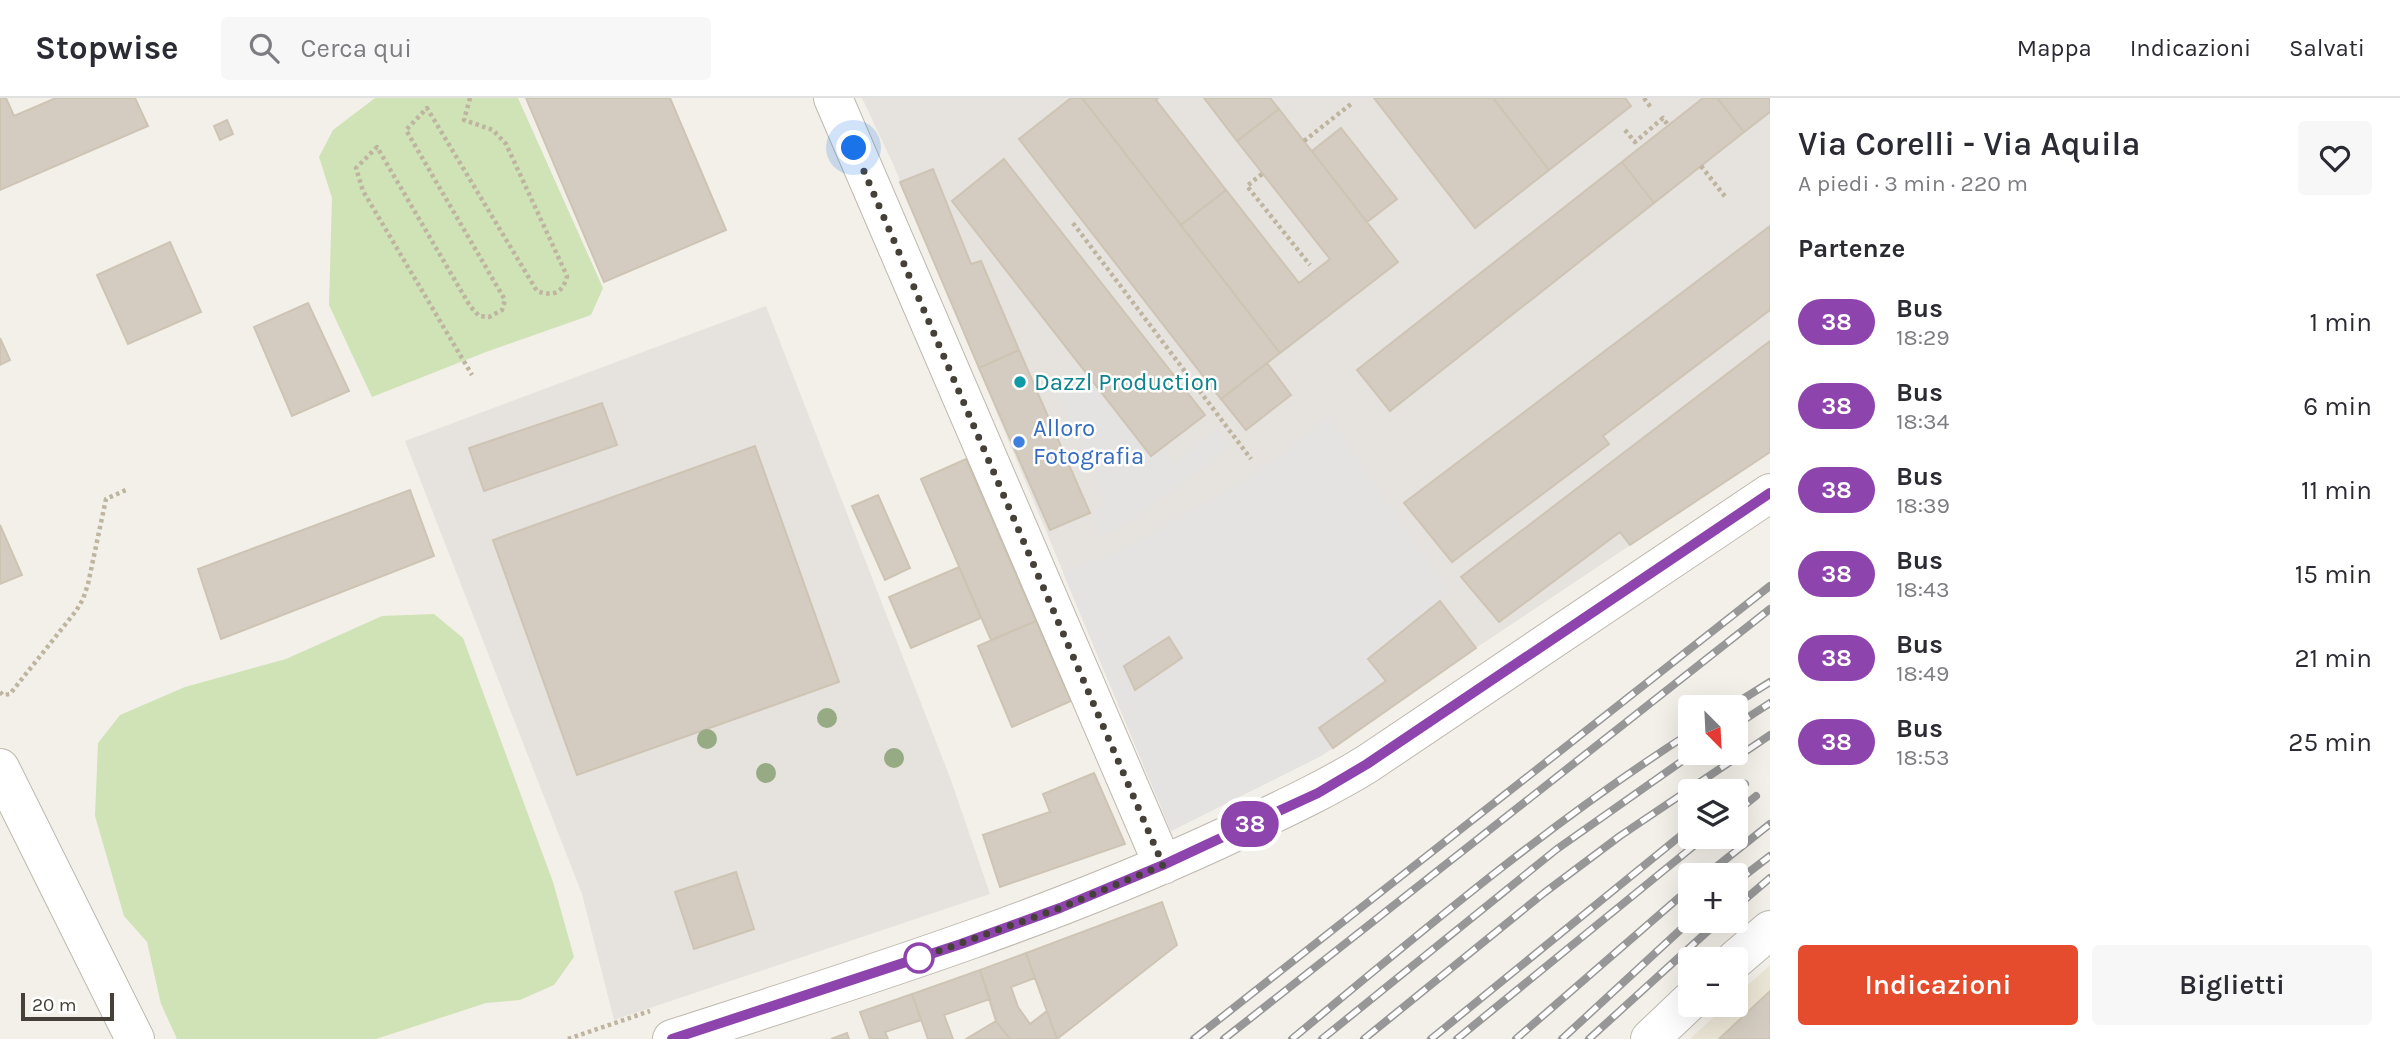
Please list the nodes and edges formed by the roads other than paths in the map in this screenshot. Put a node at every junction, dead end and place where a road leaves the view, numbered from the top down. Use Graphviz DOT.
graph roads {
  1 [pos="833,98"];
  2 [pos="1770,493"];
  3 [pos="0,768"];
  4 [pos="1158,853"];
  5 [pos="1770,930"];
  6 [pos="1748,949"];
  7 [pos="1678,1012"];
  8 [pos="135,1039"];
  9 [pos="672,1039"];
  10 [pos="1650,1039"];
  1 -- 4 [label="street"];
  2 -- 4 [label="street"];
  3 -- 8 [label="street"];
  4 -- 9 [label="street"];
  5 -- 6 [label="street"];
  7 -- 10 [label="street"];
}
